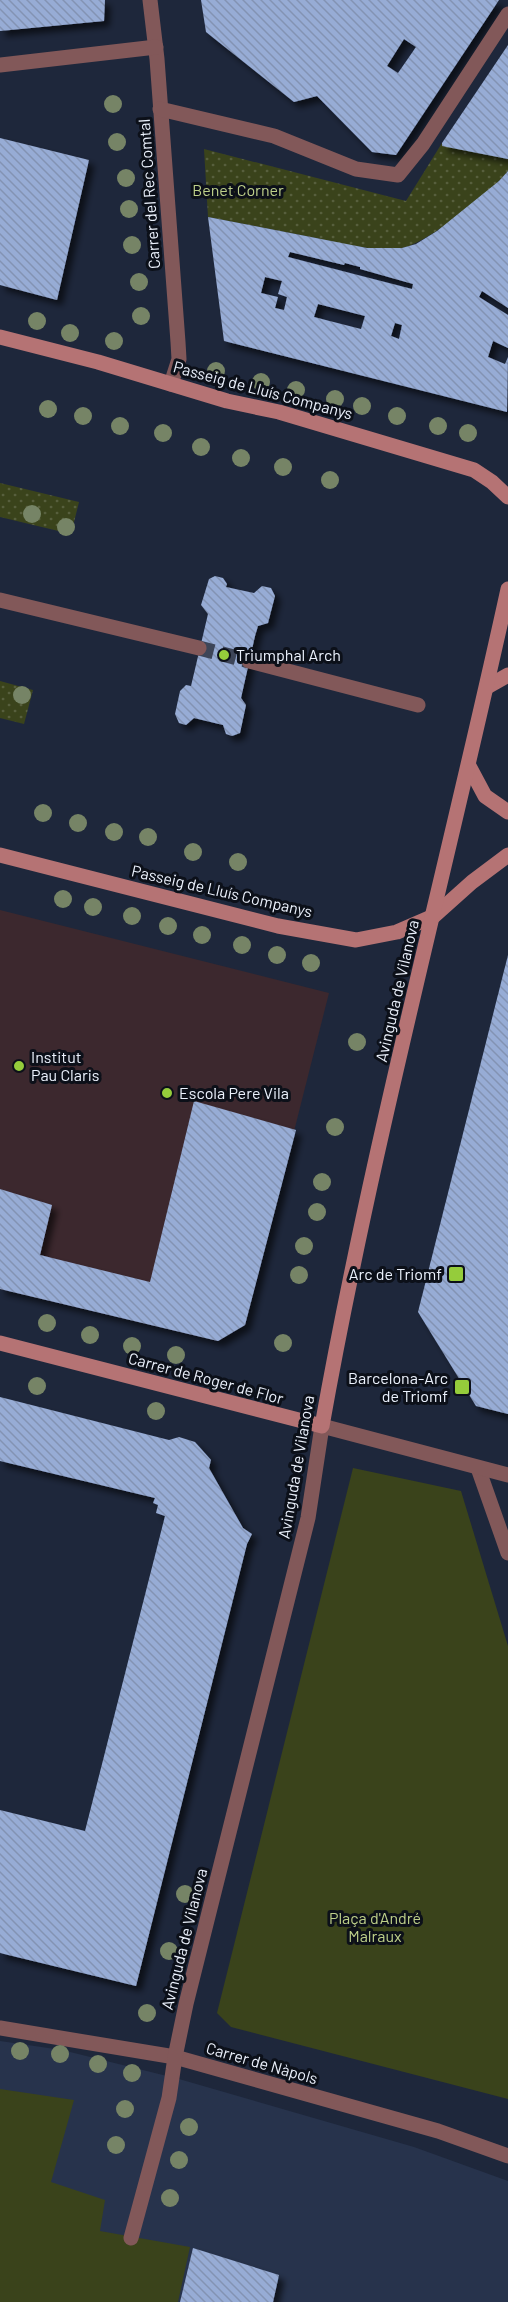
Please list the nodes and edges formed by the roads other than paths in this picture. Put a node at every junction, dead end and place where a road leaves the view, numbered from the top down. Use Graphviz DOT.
graph roads {
  1 [pos="150,0"];
  2 [pos="508,14"];
  3 [pos="156,46"];
  4 [pos="0,65"];
  5 [pos="160,109"];
  6 [pos="0,337"];
  7 [pos="171,384"];
  8 [pos="508,497"];
  9 [pos="508,589"];
  10 [pos="0,600"];
  11 [pos="199,648"];
  12 [pos="249,661"];
  13 [pos="508,675"];
  14 [pos="486,687"];
  15 [pos="418,705"];
  16 [pos="469,766"];
  17 [pos="508,812"];
  18 [pos="0,855"];
  19 [pos="508,855"];
  20 [pos="434,916"];
  21 [pos="0,1343"];
  22 [pos="321,1426"];
  23 [pos="478,1468"];
  24 [pos="508,1475"];
  25 [pos="508,1553"];
  26 [pos="0,2028"];
  27 [pos="174,2057"];
  28 [pos="508,2156"];
  29 [pos="131,2238"];
  1 -- 3 [label="street, Carrer del Rec Comtal"];
  2 -- 5 [label="street"];
  3 -- 4 [label="street"];
  3 -- 5 [label="street, Carrer del Rec Comtal"];
  5 -- 7 [label="street, Carrer del Rec Comtal"];
  6 -- 7 [label="main road, Passeig de Lluís Companys"];
  7 -- 8 [label="main road, Passeig de Lluís Companys"];
  9 -- 14 [label="main road"];
  10 -- 11 [label="street"];
  12 -- 15 [label="street"];
  13 -- 14 [label="main road"];
  14 -- 16 [label="main road"];
  16 -- 17 [label="main road"];
  16 -- 20 [label="main road"];
  18 -- 20 [label="main road, Passeig de Lluís Companys"];
  19 -- 20 [label="main road, Passeig de Lluís Companys"];
  20 -- 22 [label="main road, Avinguda de Vilanova"];
  21 -- 22 [label="main road, Carrer de Roger de Flor"];
  22 -- 23 [label="street, Carrer de Roger de Flor"];
  22 -- 27 [label="street, Avinguda de Vilanova"];
  23 -- 24 [label="street, Carrer de Roger de Flor"];
  23 -- 25 [label="street"];
  26 -- 27 [label="street, Carrer de Nàpols"];
  27 -- 28 [label="street, Carrer de Nàpols"];
  27 -- 29 [label="street, Avinguda de Vilanova"];
}
